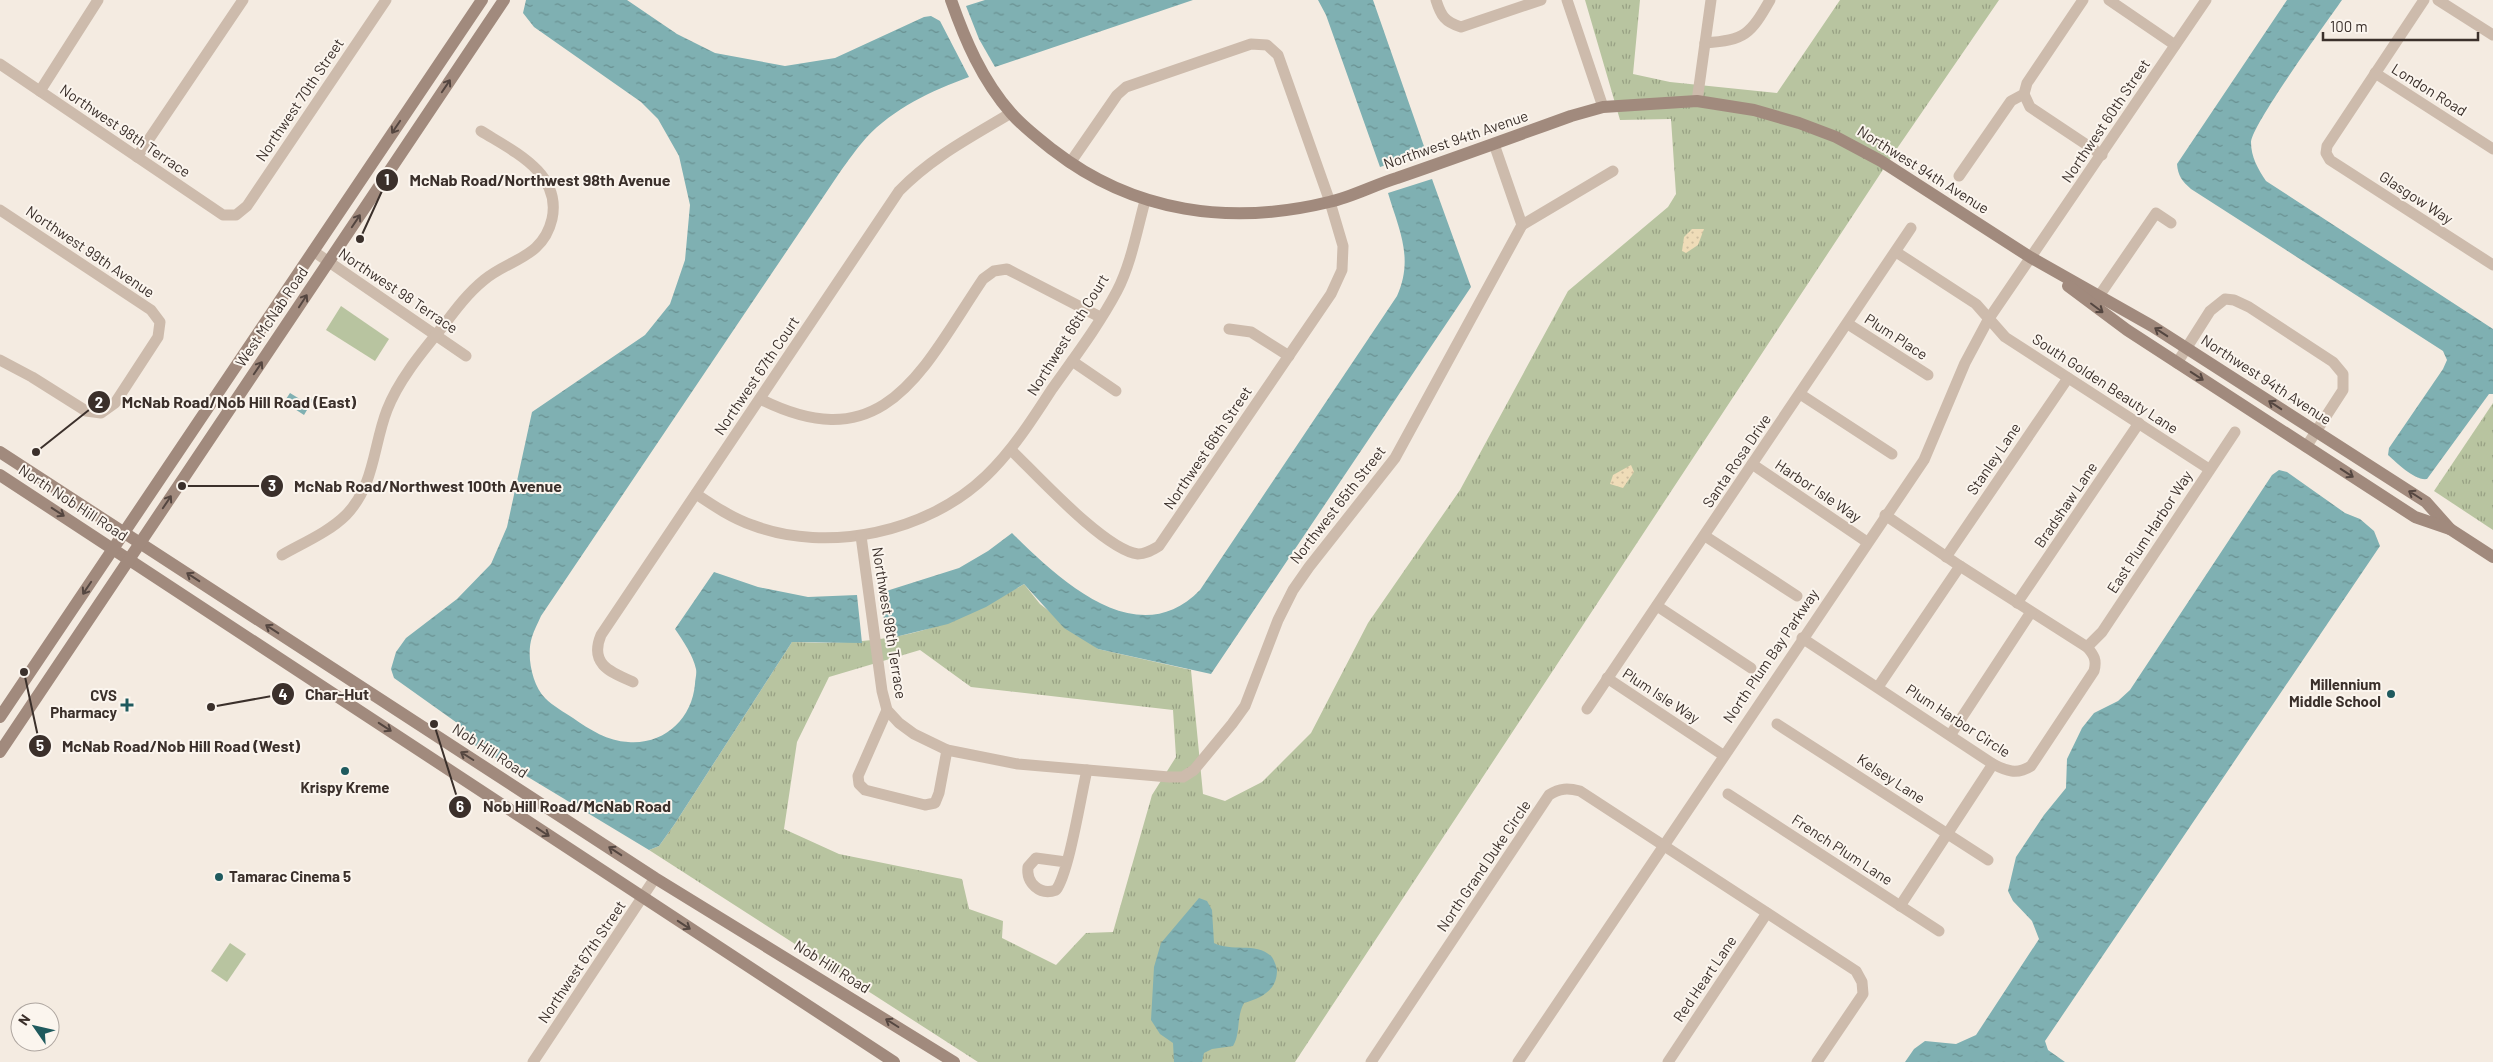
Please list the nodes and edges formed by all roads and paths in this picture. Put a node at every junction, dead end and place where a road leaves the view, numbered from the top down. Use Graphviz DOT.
graph roads {
  1 [pos="98,0"];
  2 [pos="243,0"];
  3 [pos="386,0"];
  4 [pos="482,0"];
  5 [pos="504,0"];
  6 [pos="951,0"];
  7 [pos="1436,0"];
  8 [pos="1541,0"];
  9 [pos="1566,0"];
  10 [pos="1711,0"];
  11 [pos="1770,0"];
  12 [pos="2083,0"];
  13 [pos="2109,0"];
  14 [pos="2206,0"];
  15 [pos="2424,0"];
  16 [pos="2438,0"];
  17 [pos="2493,35"];
  18 [pos="1705,43"];
  19 [pos="2175,46"];
  20 [pos="0,64"];
  21 [pos="2375,73"];
  22 [pos="40,91"];
  23 [pos="2024,94"];
  24 [pos="1697,101"];
  25 [pos="1603,107"];
  26 [pos="1011,113"];
  27 [pos="481,131"];
  28 [pos="1494,144"];
  29 [pos="2493,148"];
  30 [pos="2102,155"];
  31 [pos="137,157"];
  32 [pos="1070,163"];
  33 [pos="1613,171"];
  34 [pos="1959,176"];
  35 [pos="1145,201"];
  36 [pos="1330,202"];
  37 [pos="0,210"];
  38 [pos="236,214"];
  39 [pos="2171,223"];
  40 [pos="1522,225"];
  41 [pos="1911,228"];
  42 [pos="313,251"];
  43 [pos="1896,252"];
  44 [pos="2030,257"];
  45 [pos="328,262"];
  46 [pos="2493,265"];
  47 [pos="2099,296"];
  48 [pos="1100,317"];
  49 [pos="1988,320"];
  50 [pos="1848,324"];
  51 [pos="1228,329"];
  52 [pos="436,335"];
  53 [pos="2186,348"];
  54 [pos="466,356"];
  55 [pos="1289,356"];
  56 [pos="0,360"];
  57 [pos="1072,361"];
  58 [pos="2177,363"];
  59 [pos="1928,376"];
  60 [pos="2068,378"];
  61 [pos="1116,391"];
  62 [pos="1800,394"];
  63 [pos="760,399"];
  64 [pos="2139,423"];
  65 [pos="2235,432"];
  66 [pos="2316,432"];
  67 [pos="2306,446"];
  68 [pos="1011,450"];
  69 [pos="0,452"];
  70 [pos="1892,454"];
  71 [pos="1752,464"];
  72 [pos="2209,469"];
  73 [pos="0,475"];
  74 [pos="696,494"];
  75 [pos="1885,515"];
  76 [pos="2450,529"];
  77 [pos="124,533"];
  78 [pos="861,536"];
  79 [pos="1705,536"];
  80 [pos="139,542"];
  81 [pos="1866,542"];
  82 [pos="114,548"];
  83 [pos="282,556"];
  84 [pos="1946,557"];
  85 [pos="2493,557"];
  86 [pos="129,558"];
  87 [pos="1960,566"];
  88 [pos="1797,596"];
  89 [pos="2017,603"];
  90 [pos="1657,606"];
  91 [pos="2031,612"];
  92 [pos="1802,638"];
  93 [pos="2087,647"];
  94 [pos="1751,668"];
  95 [pos="1607,678"];
  96 [pos="632,682"];
  97 [pos="1878,687"];
  98 [pos="1587,709"];
  99 [pos="887,710"];
  100 [pos="0,717"];
  101 [pos="1777,724"];
  102 [pos="1951,734"];
  103 [pos="947,750"];
  104 [pos="0,752"];
  105 [pos="1723,755"];
  106 [pos="1993,764"];
  107 [pos="1086,770"];
  108 [pos="1728,794"];
  109 [pos="1947,834"];
  110 [pos="1663,844"];
  111 [pos="1988,860"];
  112 [pos="1066,862"];
  113 [pos="656,878"];
  114 [pos="643,898"];
  115 [pos="1900,906"];
  116 [pos="1767,913"];
  117 [pos="1939,932"];
  118 [pos="533,1062"];
  119 [pos="894,1062"];
  120 [pos="954,1062"];
  121 [pos="1370,1062"];
  122 [pos="1518,1062"];
  123 [pos="1668,1062"];
  124 [pos="1817,1062"];
  1 -- 22 [label="street"];
  2 -- 31 [label="street"];
  3 -- 38 [label="street, Northwest 70th Street"];
  4 -- 42 [label="main road, West McNab Road, one-way"];
  45 -- 5 [label="main road, West McNab Road, one-way"];
  6 -- 26 [label="main road, Northwest 94th Avenue"];
  7 -- 8 [label="street"];
  9 -- 25 [label="street"];
  10 -- 18 [label="street"];
  11 -- 18 [label="street"];
  12 -- 23 [label="street"];
  13 -- 19 [label="street"];
  14 -- 19 [label="street, Northwest 60th Street"];
  15 -- 21 [label="street"];
  16 -- 17 [label="street"];
  18 -- 24 [label="street"];
  19 -- 30 [label="street, Northwest 60th Street"];
  20 -- 22 [label="street, Northwest 98th Terrace"];
  21 -- 29 [label="street, London Road"];
  21 -- 46 [label="street, Glasgow Way"];
  22 -- 31 [label="street, Northwest 98th Terrace"];
  23 -- 30 [label="street"];
  23 -- 34 [label="street"];
  24 -- 25 [label="main road, Northwest 94th Avenue"];
  24 -- 44 [label="main road, Northwest 94th Avenue"];
  25 -- 28 [label="main road, Northwest 94th Avenue"];
  26 -- 32 [label="main road, Northwest 94th Avenue"];
  26 -- 63 [label="street, Northwest 67th Court"];
  27 -- 52 [label="street"];
  28 -- 36 [label="main road, Northwest 94th Avenue"];
  28 -- 40 [label="street"];
  30 -- 44 [label="street, Northwest 60th Street"];
  31 -- 38 [label="street, Northwest 98th Terrace"];
  32 -- 35 [label="main road, Northwest 94th Avenue"];
  32 -- 36 [label="street, Northwest 66th Street"];
  33 -- 40 [label="street"];
  35 -- 36 [label="main road, Northwest 94th Avenue"];
  35 -- 48 [label="street, Northwest 66th Court"];
  36 -- 55 [label="street, Northwest 66th Street"];
  37 -- 56 [label="street, Northwest 99th Avenue"];
  39 -- 47 [label="street"];
  40 -- 107 [label="street, Northwest 65th Street"];
  41 -- 43 [label="street, Santa Rosa Drive"];
  42 -- 45 [label="street, Northwest 98 Terrace"];
  42 -- 77 [label="main road, West McNab Road"];
  43 -- 49 [label="street, South Golden Beauty Lane"];
  43 -- 50 [label="street, Santa Rosa Drive"];
  44 -- 47 [label="main road, Northwest 94th Avenue"];
  44 -- 49 [label="street, North Plum Bay Parkway"];
  44 -- 58 [label="main road, Northwest 94th Avenue, one-way"];
  45 -- 52 [label="street, Northwest 98 Terrace"];
  80 -- 45 [label="main road, West McNab Road, one-way"];
  53 -- 47 [label="main road, Northwest 94th Avenue, one-way"];
  48 -- 57 [label="street, Northwest 66th Court"];
  48 -- 63 [label="street"];
  49 -- 60 [label="street, South Golden Beauty Lane"];
  49 -- 75 [label="street, North Plum Bay Parkway"];
  50 -- 59 [label="street, Plum Place"];
  50 -- 62 [label="street, Santa Rosa Drive"];
  51 -- 55 [label="street"];
  52 -- 54 [label="street, Northwest 98 Terrace"];
  52 -- 83 [label="street"];
  53 -- 58 [label="street"];
  66 -- 53 [label="main road, Northwest 94th Avenue, one-way"];
  53 -- 66 [label="street"];
  55 -- 68 [label="street, Northwest 66th Street"];
  57 -- 61 [label="street"];
  57 -- 68 [label="street, Northwest 66th Court"];
  58 -- 67 [label="main road, Northwest 94th Avenue, one-way"];
  60 -- 64 [label="street, South Golden Beauty Lane"];
  60 -- 84 [label="street, Stanley Lane"];
  62 -- 70 [label="street"];
  62 -- 71 [label="street, Santa Rosa Drive"];
  63 -- 74 [label="street, Northwest 67th Court"];
  64 -- 72 [label="street, South Golden Beauty Lane"];
  64 -- 89 [label="street, Bradshaw Lane"];
  65 -- 72 [label="street, East Plum Harbor Way"];
  66 -- 67 [label="street"];
  76 -- 66 [label="main road, Northwest 94th Avenue, one-way"];
  67 -- 76 [label="main road, Northwest 94th Avenue, one-way"];
  68 -- 78 [label="street, Northwest 66th Court"];
  69 -- 77 [label="main road, North Nob Hill Road"];
  71 -- 79 [label="street, Santa Rosa Drive"];
  71 -- 81 [label="street, Harbor Isle Way"];
  72 -- 93 [label="street, East Plum Harbor Way"];
  73 -- 82 [label="main road, North Nob Hill Road, one-way"];
  74 -- 78 [label="street, Northwest 66th Court"];
  74 -- 96 [label="street, Northwest 67th Court"];
  75 -- 81 [label="street, North Plum Bay Parkway"];
  75 -- 84 [label="street"];
  76 -- 85 [label="main road, Northwest 94th Avenue"];
  77 -- 80 [label="main road, North Nob Hill Road"];
  77 -- 82 [label="main road, West McNab Road"];
  78 -- 99 [label="street, Northwest 98th Terrace"];
  79 -- 88 [label="street"];
  79 -- 90 [label="street, Santa Rosa Drive"];
  80 -- 86 [label="main road, West McNab Road"];
  113 -- 80 [label="main road, Nob Hill Road, one-way"];
  81 -- 92 [label="street, North Plum Bay Parkway"];
  82 -- 86 [label="main road, North Nob Hill Road"];
  82 -- 100 [label="main road, West McNab Road, one-way"];
  84 -- 87 [label="street"];
  86 -- 104 [label="main road, West McNab Road"];
  86 -- 114 [label="main road, one-way"];
  87 -- 89 [label="street"];
  87 -- 97 [label="street"];
  89 -- 91 [label="street"];
  90 -- 94 [label="street"];
  90 -- 95 [label="street, Santa Rosa Drive"];
  91 -- 93 [label="street"];
  91 -- 102 [label="street"];
  92 -- 97 [label="street, Plum Harbor Circle"];
  92 -- 105 [label="street, North Plum Bay Parkway"];
  93 -- 106 [label="street, Plum Harbor Circle"];
  95 -- 98 [label="street, Santa Rosa Drive"];
  95 -- 105 [label="street, Plum Isle Way"];
  97 -- 102 [label="street, Plum Harbor Circle"];
  99 -- 103 [label="street, Northwest 98th Terrace"];
  99 -- 103 [label="street"];
  101 -- 109 [label="street, Kelsey Lane"];
  102 -- 106 [label="street, Plum Harbor Circle"];
  103 -- 107 [label="street, Northwest 98th Terrace"];
  105 -- 110 [label="street, North Plum Bay Parkway"];
  106 -- 109 [label="street"];
  107 -- 112 [label="street"];
  108 -- 115 [label="street, French Plum Lane"];
  109 -- 111 [label="street, Kelsey Lane"];
  109 -- 115 [label="street"];
  110 -- 116 [label="street"];
  110 -- 121 [label="street, North Grand Duke Circle"];
  110 -- 122 [label="street, North Plum Bay Parkway"];
  113 -- 114 [label="street, Northwest 67th Street"];
  120 -- 113 [label="main road, Nob Hill Road, one-way"];
  114 -- 118 [label="street, Northwest 67th Street"];
  114 -- 119 [label="main road, one-way"];
  115 -- 117 [label="street, French Plum Lane"];
  116 -- 123 [label="street, Red Heart Lane"];
  116 -- 124 [label="street"];
}
